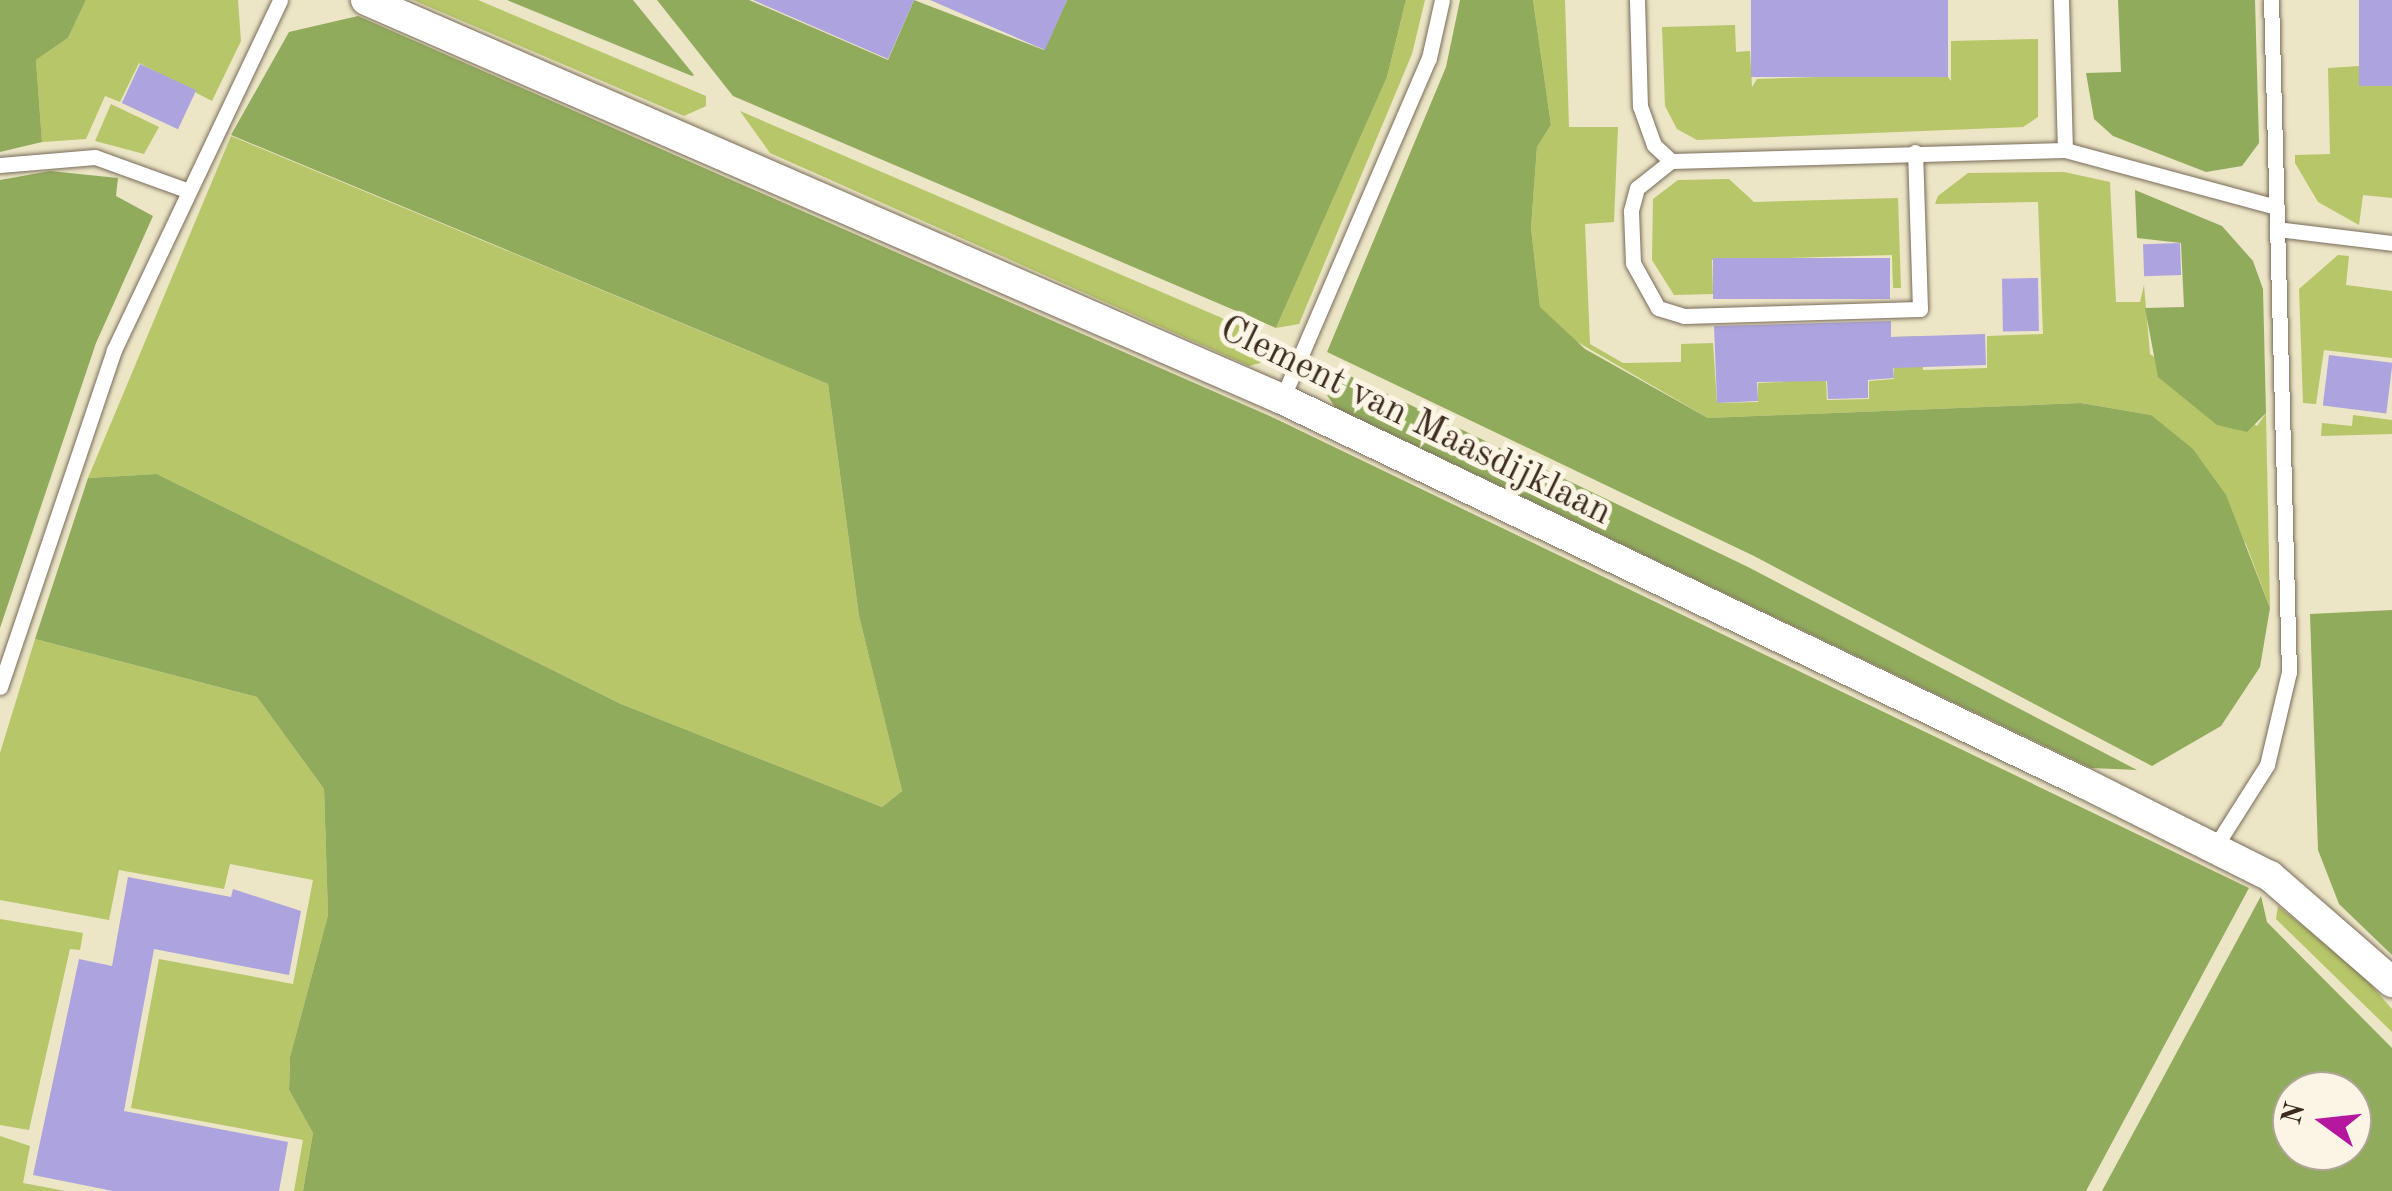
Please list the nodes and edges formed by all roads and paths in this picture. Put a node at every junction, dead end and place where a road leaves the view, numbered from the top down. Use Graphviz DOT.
graph roads {
  1 [pos="280,0"];
  2 [pos="366,0"];
  3 [pos="1442,0"];
  4 [pos="1637,0"];
  5 [pos="2061,0"];
  6 [pos="2271,0"];
  7 [pos="2065,150"];
  8 [pos="1915,152"];
  9 [pos="1672,161"];
  10 [pos="0,165"];
  11 [pos="186,190"];
  12 [pos="2276,208"];
  13 [pos="2277,229"];
  14 [pos="2392,243"];
  15 [pos="1282,399"];
  16 [pos="0,687"];
  17 [pos="2214,847"];
  18 [pos="2392,982"];
  1 -- 11 [label="lane"];
  2 -- 15 [label="street, Clement van Maasdijklaan"];
  3 -- 15 [label="lane"];
  4 -- 9 [label="lane"];
  5 -- 7 [label="lane"];
  6 -- 12 [label="lane"];
  7 -- 8 [label="lane"];
  7 -- 12 [label="lane"];
  8 -- 9 [label="lane"];
  8 -- 9 [label="lane"];
  10 -- 11 [label="lane"];
  11 -- 16 [label="lane"];
  12 -- 13 [label="lane"];
  13 -- 14 [label="lane"];
  13 -- 17 [label="lane"];
  15 -- 17 [label="street, Clement van Maasdijklaan"];
  17 -- 18 [label="street, Clement van Maasdijklaan"];
}
